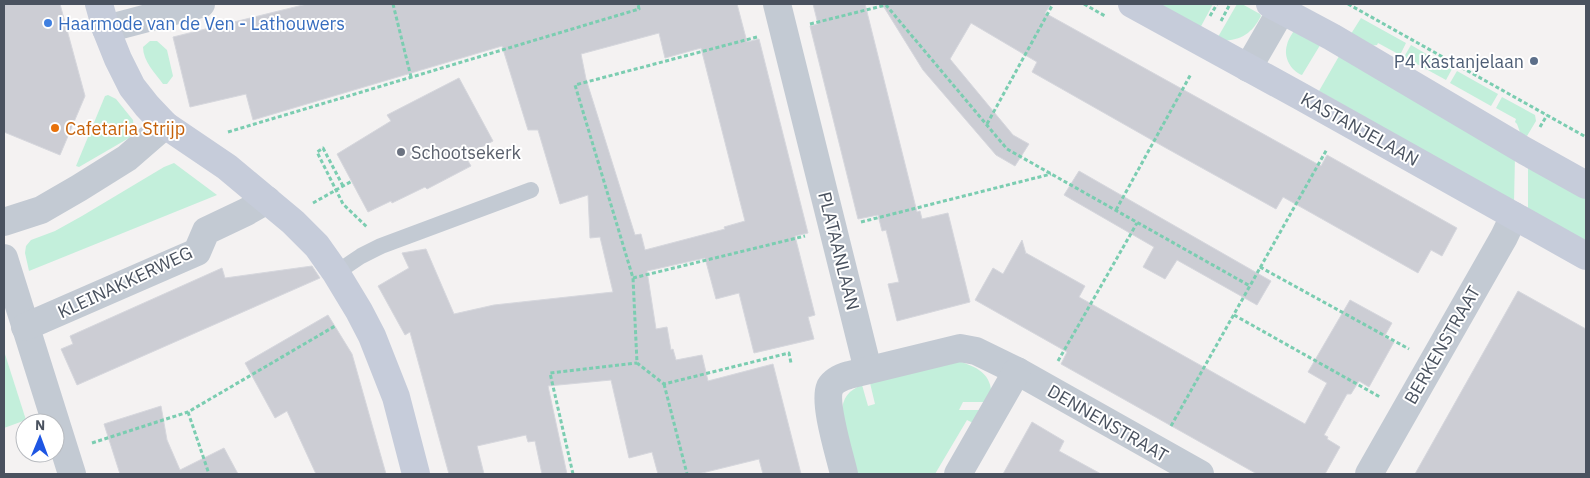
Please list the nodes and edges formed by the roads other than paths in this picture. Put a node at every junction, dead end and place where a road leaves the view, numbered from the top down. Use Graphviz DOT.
graph roads {
  1 [pos="201,4"];
  2 [pos="777,4"];
  3 [pos="1132,4"];
  4 [pos="1279,6"];
  5 [pos="103,16"];
  6 [pos="1248,68"];
  7 [pos="166,125"];
  8 [pos="1586,185"];
  9 [pos="532,190"];
  10 [pos="267,200"];
  11 [pos="1514,216"];
  12 [pos="4,222"];
  13 [pos="1586,256"];
  14 [pos="4,258"];
  15 [pos="336,273"];
  16 [pos="26,327"];
  17 [pos="868,370"];
  18 [pos="1016,371"];
  19 [pos="72,474"];
  20 [pos="416,474"];
  21 [pos="844,474"];
  22 [pos="958,474"];
  23 [pos="1200,474"];
  24 [pos="1369,474"];
  1 -- 5 [label="street"];
  2 -- 17 [label="street, PLATAANLAAN"];
  3 -- 6 [label="main road, KASTANJELAAN"];
  4 -- 6 [label="street"];
  4 -- 8 [label="main road"];
  5 -- 7 [label="main road"];
  6 -- 11 [label="main road, KASTANJELAAN"];
  7 -- 10 [label="main road"];
  7 -- 12 [label="street"];
  9 -- 15 [label="lane"];
  10 -- 15 [label="main road"];
  10 -- 16 [label="street, KLEINAKKERWEG"];
  11 -- 13 [label="main road, KASTANJELAAN"];
  11 -- 24 [label="street, BERKENSTRAAT"];
  14 -- 16 [label="street"];
  15 -- 20 [label="main road"];
  16 -- 19 [label="street"];
  17 -- 18 [label="street, DENNENSTRAAT"];
  17 -- 21 [label="street"];
  18 -- 22 [label="street"];
  18 -- 23 [label="street, DENNENSTRAAT"];
}
